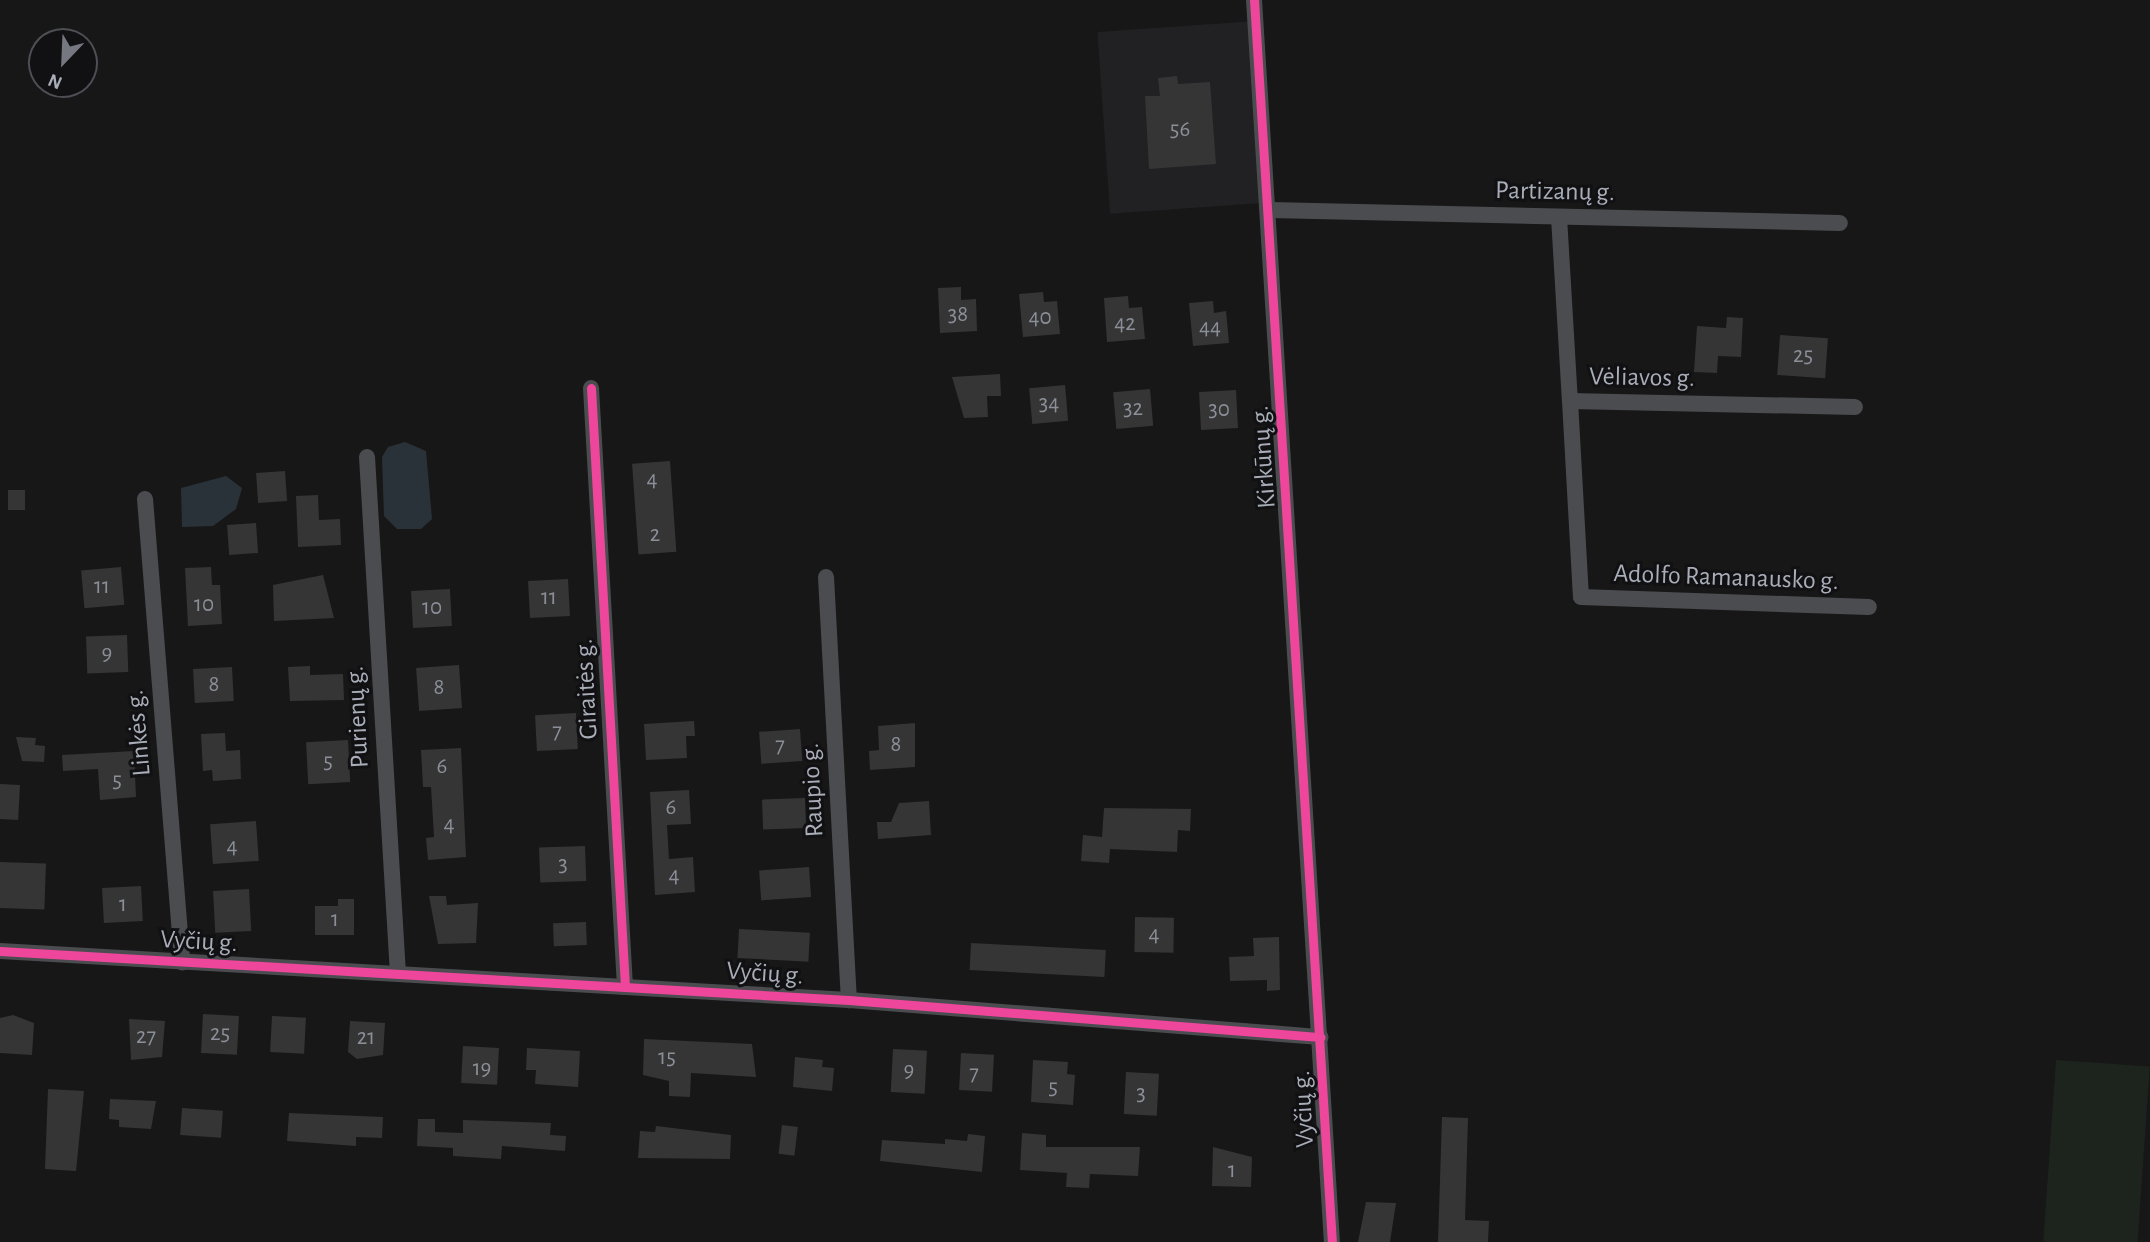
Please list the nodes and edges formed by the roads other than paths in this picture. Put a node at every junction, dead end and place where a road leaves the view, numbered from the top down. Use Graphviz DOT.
graph roads {
  1 [pos="1254,0"];
  2 [pos="1269,210"];
  3 [pos="1559,217"];
  4 [pos="1840,223"];
  5 [pos="591,388"];
  6 [pos="1570,401"];
  7 [pos="1855,407"];
  8 [pos="367,457"];
  9 [pos="145,499"];
  10 [pos="826,578"];
  11 [pos="1869,607"];
  12 [pos="0,951"];
  13 [pos="182,963"];
  14 [pos="398,974"];
  15 [pos="625,986"];
  16 [pos="849,1000"];
  17 [pos="1321,1037"];
  18 [pos="1332,1242"];
  1 -- 2 [label="street, Kirkūnų g."];
  2 -- 3 [label="street, Partizanų g."];
  2 -- 17 [label="street, Kirkūnų g."];
  3 -- 4 [label="street, Partizanų g."];
  3 -- 6 [label="street, Vėliavos g."];
  5 -- 15 [label="street, Giraitės g."];
  6 -- 7 [label="street, Vėliavos g."];
  6 -- 11 [label="street, Adolfo Ramanausko g."];
  8 -- 14 [label="street, Purienų g."];
  9 -- 13 [label="street, Linkės g."];
  10 -- 16 [label="street, Raupio g."];
  12 -- 13 [label="street, Vyčių g."];
  13 -- 14 [label="street, Vyčių g."];
  14 -- 15 [label="street, Vyčių g."];
  15 -- 16 [label="street, Vyčių g."];
  16 -- 17 [label="street, Vyčių g."];
  17 -- 18 [label="street, Vyčių g."];
}
